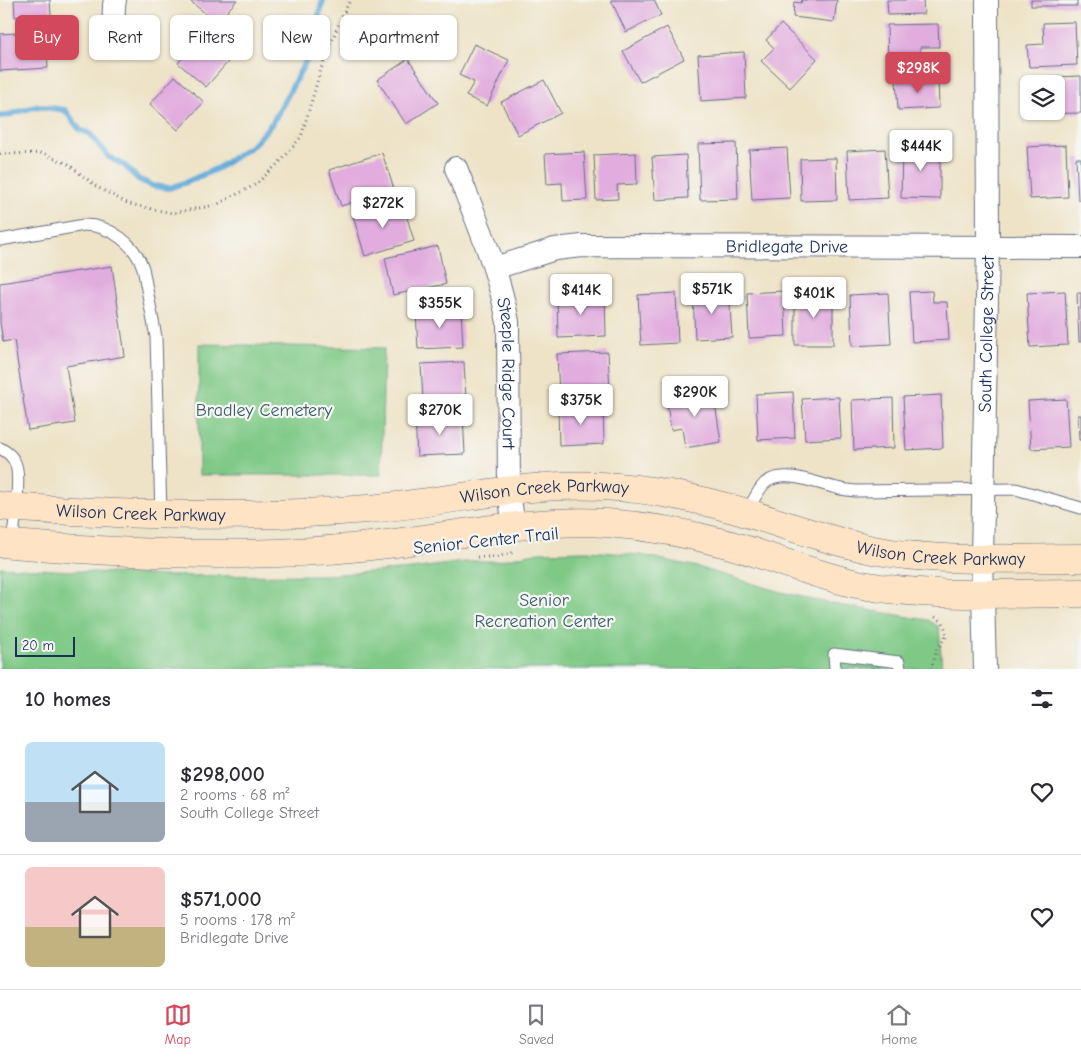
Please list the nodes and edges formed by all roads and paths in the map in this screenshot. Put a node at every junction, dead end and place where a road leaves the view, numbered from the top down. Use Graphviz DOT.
graph roads {
  1 [pos="115,0"];
  2 [pos="350,0"];
  3 [pos="987,0"];
  4 [pos="114,15"];
  5 [pos="0,154"];
  6 [pos="456,168"];
  7 [pos="0,240"];
  8 [pos="988,246"];
  9 [pos="1081,247"];
  10 [pos="495,268"];
  11 [pos="0,448"];
  12 [pos="983,489"];
  13 [pos="509,491"];
  14 [pos="8,507"];
  15 [pos="1081,508"];
  16 [pos="747,513"];
  17 [pos="161,515"];
  18 [pos="517,539"];
  19 [pos="6,544"];
  20 [pos="471,557"];
  21 [pos="982,558"];
  22 [pos="1081,558"];
  23 [pos="983,592"];
  24 [pos="1081,593"];
  25 [pos="929,614"];
  26 [pos="835,669"];
  27 [pos="900,669"];
  28 [pos="931,669"];
  29 [pos="985,669"];
  1 -- 4 [label="street"];
  2 -- 5 [label="path"];
  3 -- 8 [label="street, South College Street"];
  6 -- 10 [label="street, Steeple Ridge Court"];
  7 -- 17 [label="lane"];
  8 -- 9 [label="street, Bridlegate Drive"];
  8 -- 10 [label="street, Bridlegate Drive"];
  8 -- 12 [label="street, South College Street"];
  10 -- 13 [label="street, Steeple Ridge Court"];
  11 -- 14 [label="lane"];
  12 -- 15 [label="lane"];
  12 -- 16 [label="lane"];
  12 -- 21 [label="street, South College Street"];
  13 -- 16 [label="main road, Wilson Creek Parkway"];
  13 -- 17 [label="main road, Wilson Creek Parkway"];
  13 -- 18 [label="street, Steeple Ridge Court"];
  14 -- 17 [label="main road, Wilson Creek Parkway"];
  14 -- 19 [label="lane"];
  16 -- 21 [label="main road, Wilson Creek Parkway"];
  18 -- 19 [label="main road, Wilson Creek Parkway"];
  18 -- 20 [label="path, Senior Center Trail"];
  18 -- 23 [label="main road, Wilson Creek Parkway"];
  21 -- 22 [label="main road, Wilson Creek Parkway"];
  21 -- 23 [label="street, South College Street"];
  23 -- 24 [label="main road, Wilson Creek Parkway"];
  23 -- 29 [label="street, South College Street"];
  25 -- 28 [label="path"];
  26 -- 27 [label="lane"];
}
